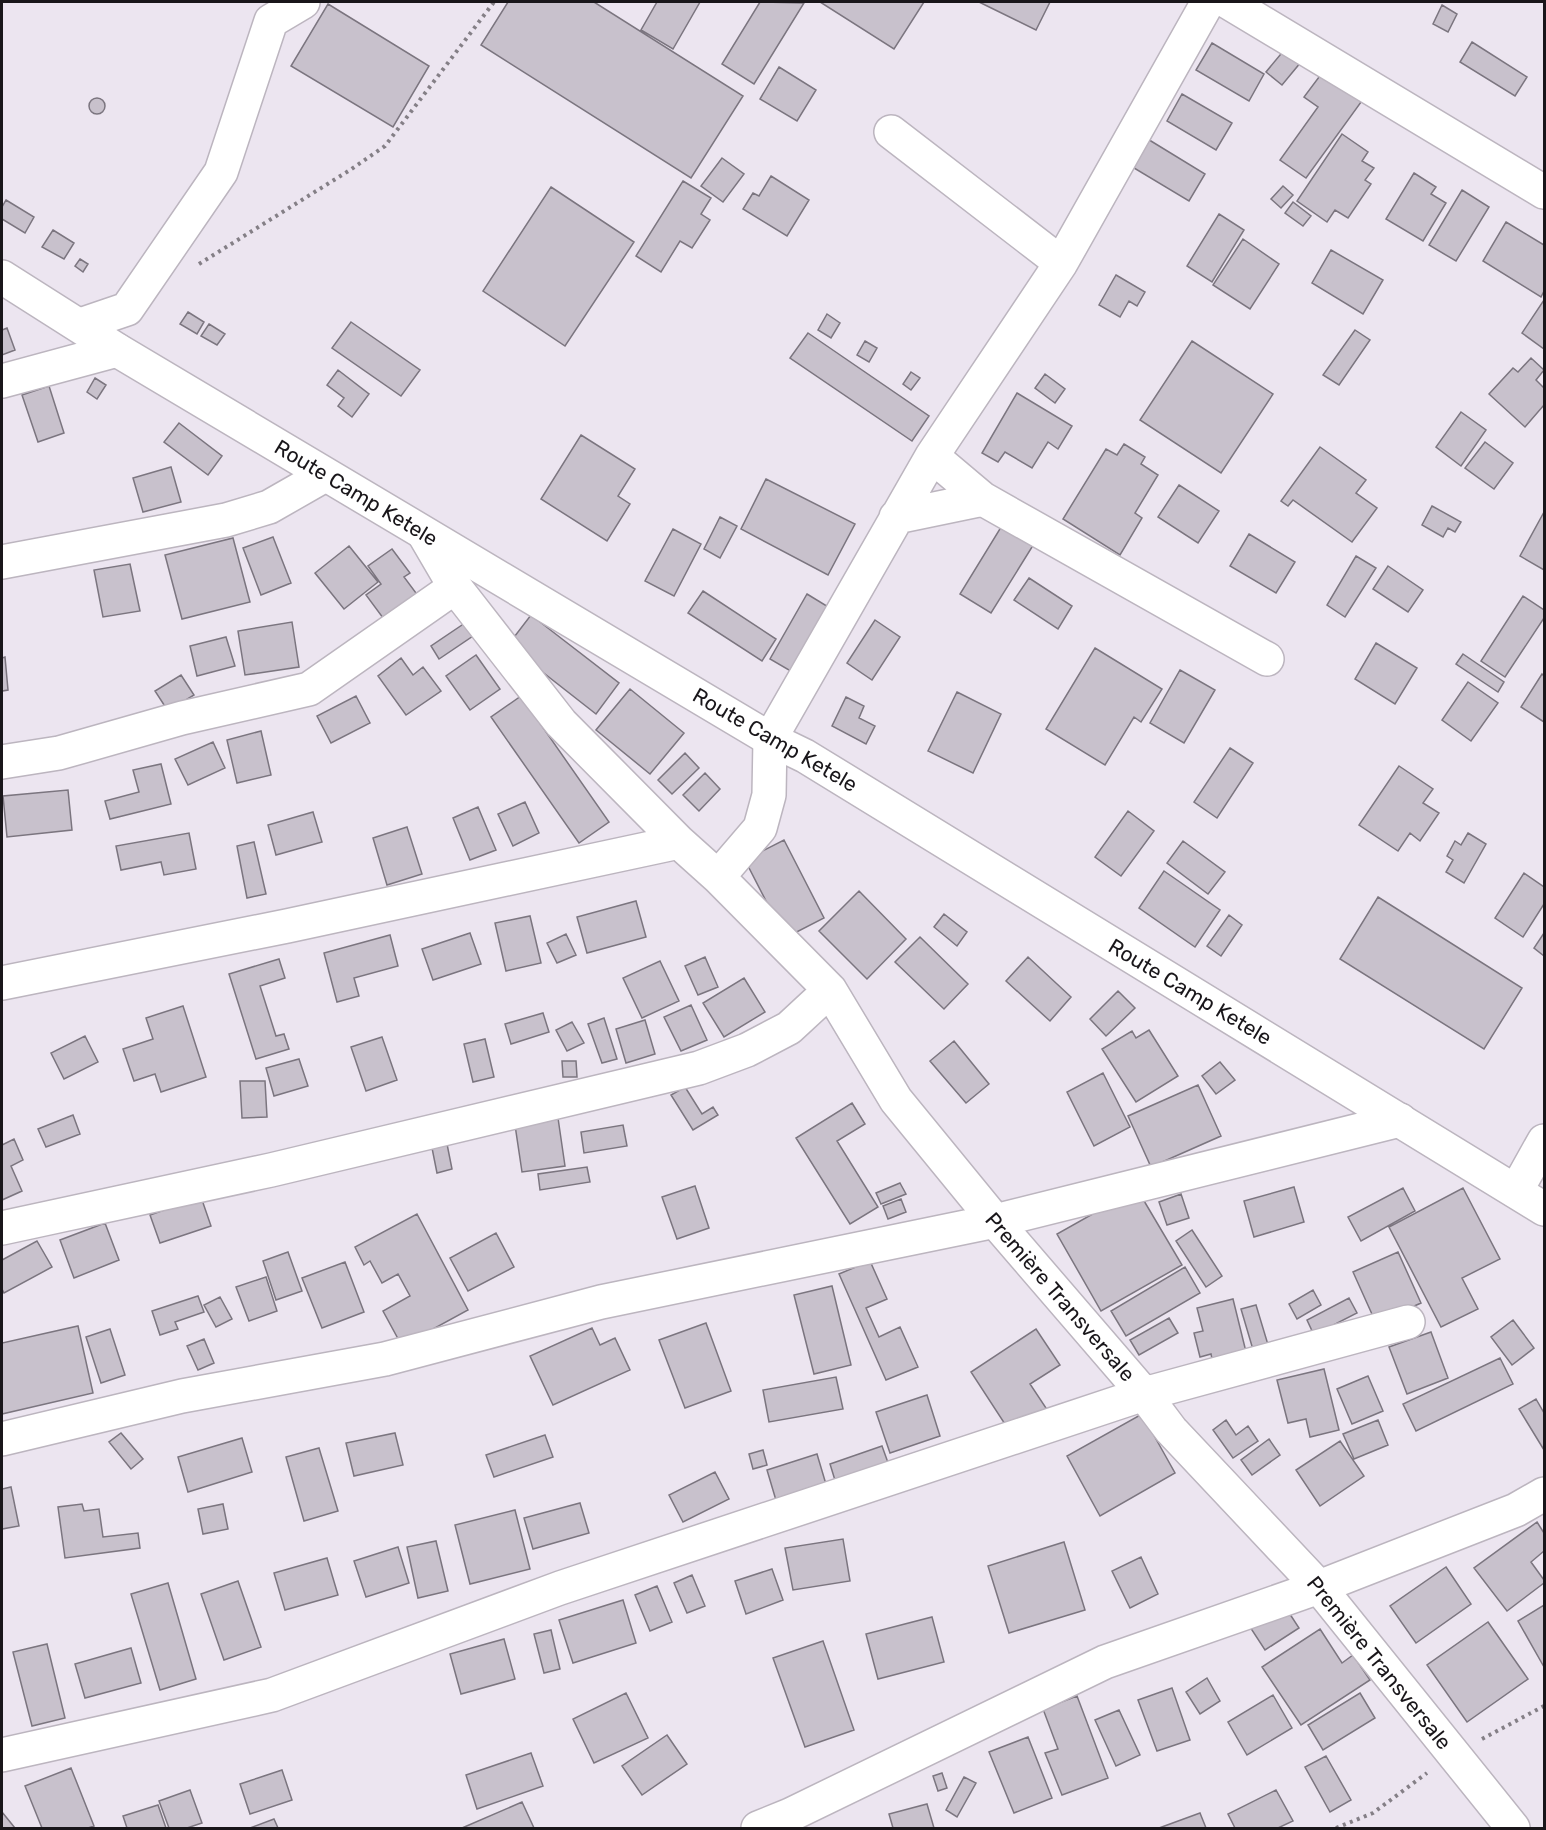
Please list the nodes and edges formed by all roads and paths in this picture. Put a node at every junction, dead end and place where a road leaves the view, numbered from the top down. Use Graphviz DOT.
graph roads {
  1 [pos="303,2"];
  2 [pos="494,2"];
  3 [pos="1208,2"];
  4 [pos="1228,2"];
  5 [pos="891,132"];
  6 [pos="1545,192"];
  7 [pos="1060,263"];
  8 [pos="198,265"];
  9 [pos="2,277"];
  10 [pos="80,326"];
  11 [pos="117,351"];
  12 [pos="2,381"];
  13 [pos="932,456"];
  14 [pos="325,475"];
  15 [pos="983,499"];
  16 [pos="896,517"];
  17 [pos="424,534"];
  18 [pos="2,562"];
  19 [pos="455,586"];
  20 [pos="1267,659"];
  21 [pos="770,739"];
  22 [pos="2,762"];
  23 [pos="679,842"];
  24 [pos="718,877"];
  25 [pos="2,983"];
  26 [pos="830,990"];
  27 [pos="1400,1120"];
  28 [pos="1545,1141"];
  29 [pos="1516,1191"];
  30 [pos="1545,1209"];
  31 [pos="995,1221"];
  32 [pos="2,1228"];
  33 [pos="1407,1322"];
  34 [pos="1144,1394"];
  35 [pos="2,1439"];
  36 [pos="1545,1494"];
  37 [pos="1319,1587"];
  38 [pos="2,1755"];
  39 [pos="758,1828"];
  40 [pos="1513,1828"];
  1 -- 10 [label="street"];
  2 -- 8 [label="path"];
  3 -- 7 [label="street"];
  4 -- 6 [label="street"];
  5 -- 7 [label="street"];
  7 -- 13 [label="street"];
  9 -- 10 [label="street, Route Camp Ketele"];
  10 -- 11 [label="street, Route Camp Ketele"];
  11 -- 12 [label="street"];
  11 -- 14 [label="street, Route Camp Ketele"];
  13 -- 15 [label="street"];
  13 -- 16 [label="street"];
  14 -- 17 [label="street, Route Camp Ketele"];
  14 -- 18 [label="street"];
  15 -- 16 [label="street"];
  15 -- 20 [label="street"];
  16 -- 21 [label="street"];
  17 -- 19 [label="street, Première Transversale"];
  17 -- 21 [label="street, Route Camp Ketele"];
  19 -- 22 [label="street"];
  19 -- 23 [label="street, Première Transversale"];
  21 -- 24 [label="street"];
  21 -- 27 [label="street, Route Camp Ketele"];
  23 -- 24 [label="street, Première Transversale"];
  23 -- 25 [label="street"];
  24 -- 26 [label="street, Première Transversale"];
  26 -- 31 [label="street, Première Transversale"];
  26 -- 32 [label="street"];
  27 -- 29 [label="street, Route Camp Ketele"];
  27 -- 31 [label="street"];
  28 -- 29 [label="street"];
  29 -- 30 [label="street, Route Camp Ketele"];
  31 -- 34 [label="street, Première Transversale"];
  31 -- 35 [label="street"];
  33 -- 34 [label="street"];
  34 -- 37 [label="street, Première Transversale"];
  34 -- 38 [label="street"];
  36 -- 37 [label="street"];
  37 -- 39 [label="street"];
  37 -- 40 [label="street, Première Transversale"];
}
